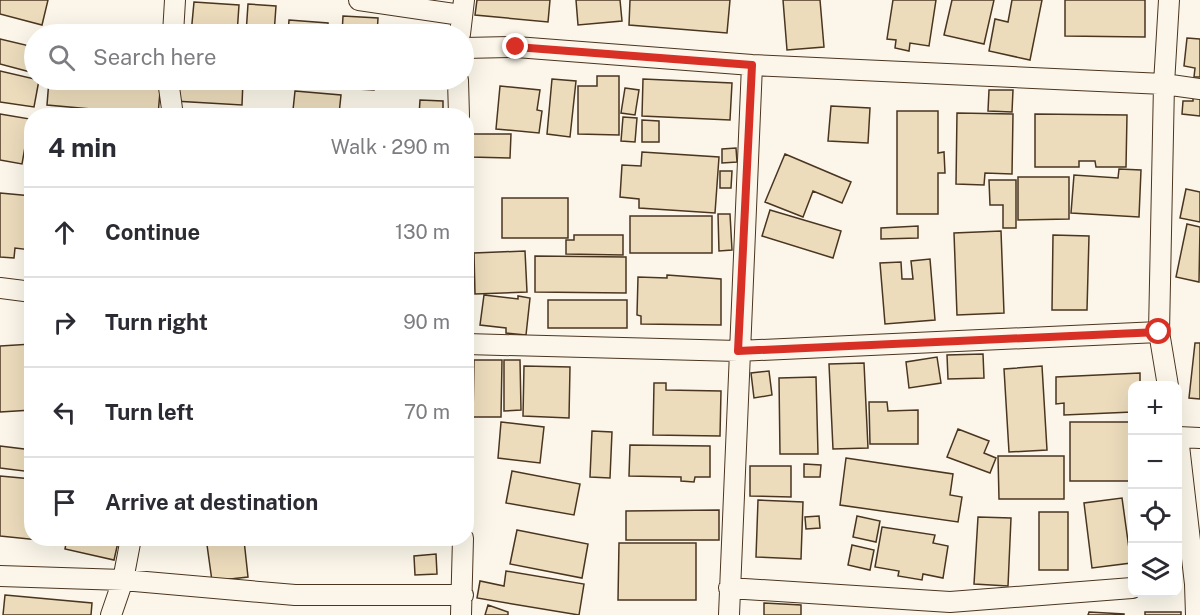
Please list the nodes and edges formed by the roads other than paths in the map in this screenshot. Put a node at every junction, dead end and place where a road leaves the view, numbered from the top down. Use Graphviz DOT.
graph roads {
  1 [pos="175,0"];
  2 [pos="359,0"];
  3 [pos="1169,0"];
  4 [pos="462,16"];
  5 [pos="174,24"];
  6 [pos="474,48"];
  7 [pos="752,65"];
  8 [pos="1164,84"];
  9 [pos="1200,88"];
  10 [pos="169,90"];
  11 [pos="458,90"];
  12 [pos="172,108"];
  13 [pos="459,108"];
  14 [pos="0,288"];
  15 [pos="24,291"];
  16 [pos="1159,332"];
  17 [pos="474,344"];
  18 [pos="738,351"];
  19 [pos="1167,381"];
  20 [pos="1182,437"];
  21 [pos="1200,438"];
  22 [pos="1181,489"];
  23 [pos="129,546"];
  24 [pos="463,546"];
  25 [pos="0,576"];
  26 [pos="123,580"];
  27 [pos="1186,584"];
  28 [pos="729,588"];
  29 [pos="1128,588"];
  30 [pos="463,595"];
  31 [pos="950,608"];
  32 [pos="111,615"];
  33 [pos="461,615"];
  34 [pos="729,615"];
  35 [pos="1196,615"];
  1 -- 5 [label="street"];
  2 -- 4 [label="street"];
  3 -- 8 [label="street"];
  6 -- 7 [label="street"];
  7 -- 8 [label="street"];
  7 -- 18 [label="street"];
  8 -- 9 [label="street"];
  8 -- 16 [label="street"];
  10 -- 12 [label="street"];
  11 -- 13 [label="street"];
  14 -- 15 [label="street"];
  16 -- 18 [label="street"];
  16 -- 19 [label="street"];
  17 -- 18 [label="street"];
  18 -- 28 [label="street"];
  20 -- 21 [label="street"];
  22 -- 27 [label="street"];
  23 -- 26 [label="street"];
  24 -- 30 [label="street"];
  25 -- 26 [label="street"];
  26 -- 30 [label="street"];
  26 -- 32 [label="street"];
  27 -- 35 [label="street"];
  28 -- 31 [label="street"];
  28 -- 34 [label="street"];
  29 -- 31 [label="street"];
  30 -- 33 [label="street"];
}
